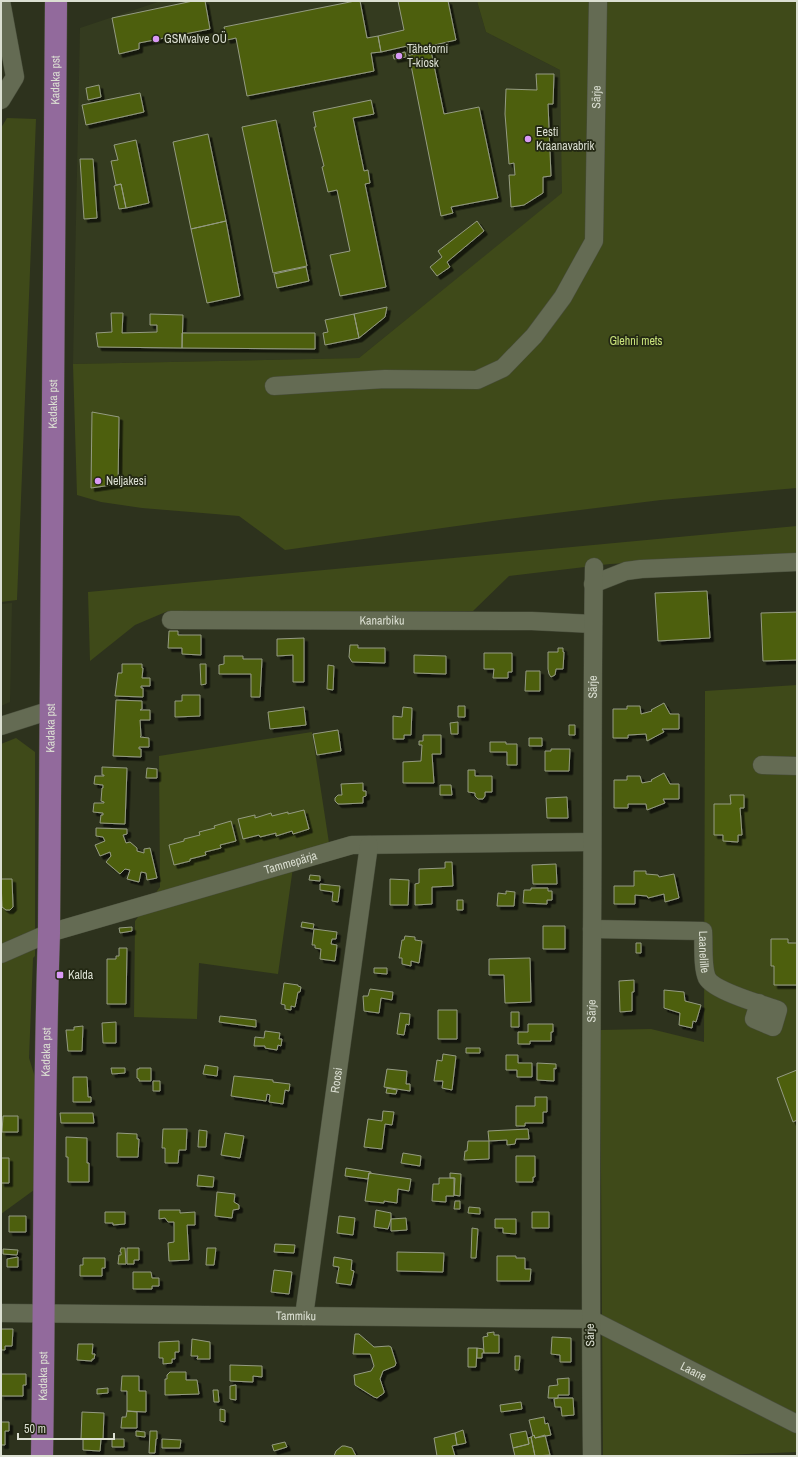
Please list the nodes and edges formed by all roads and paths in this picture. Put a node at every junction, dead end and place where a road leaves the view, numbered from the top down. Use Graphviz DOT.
graph roads {
  1 [pos="1,1"];
  2 [pos="56,1"];
  3 [pos="598,1"];
  4 [pos="1,100"];
  5 [pos="274,386"];
  6 [pos="797,562"];
  7 [pos="171,620"];
  8 [pos="592,624"];
  9 [pos="51,710"];
  10 [pos="1,726"];
  11 [pos="762,765"];
  12 [pos="797,766"];
  13 [pos="591,842"];
  14 [pos="369,845"];
  15 [pos="592,929"];
  16 [pos="49,933"];
  17 [pos="1,954"];
  18 [pos="759,1003"];
  19 [pos="1,1313"];
  20 [pos="45,1313"];
  21 [pos="304,1316"];
  22 [pos="590,1319"];
  23 [pos="797,1424"];
  24 [pos="42,1456"];
  25 [pos="592,1456"];
  1 -- 4 [label="street"];
  2 -- 9 [label="main road, Kadaka pst"];
  3 -- 5 [label="street, Särje"];
  6 -- 8 [label="street, Särje"];
  7 -- 8 [label="street, Kanarbiku"];
  8 -- 13 [label="street, Särje"];
  9 -- 10 [label="street"];
  9 -- 16 [label="main road, Kadaka pst"];
  11 -- 12 [label="street"];
  13 -- 14 [label="street, Tammepärja"];
  13 -- 15 [label="street, Särje"];
  14 -- 16 [label="street, Tammepärja"];
  14 -- 21 [label="street, Roosi"];
  15 -- 18 [label="street, Laanelille"];
  15 -- 22 [label="street, Särje"];
  16 -- 17 [label="street, Tammepärja"];
  16 -- 20 [label="main road, Kadaka pst"];
  19 -- 20 [label="street, Tammiku"];
  20 -- 21 [label="street, Tammiku"];
  20 -- 24 [label="main road, Kadaka pst"];
  21 -- 22 [label="street, Tammiku"];
  22 -- 23 [label="street, Laane"];
  22 -- 25 [label="street, Särje"];
}
